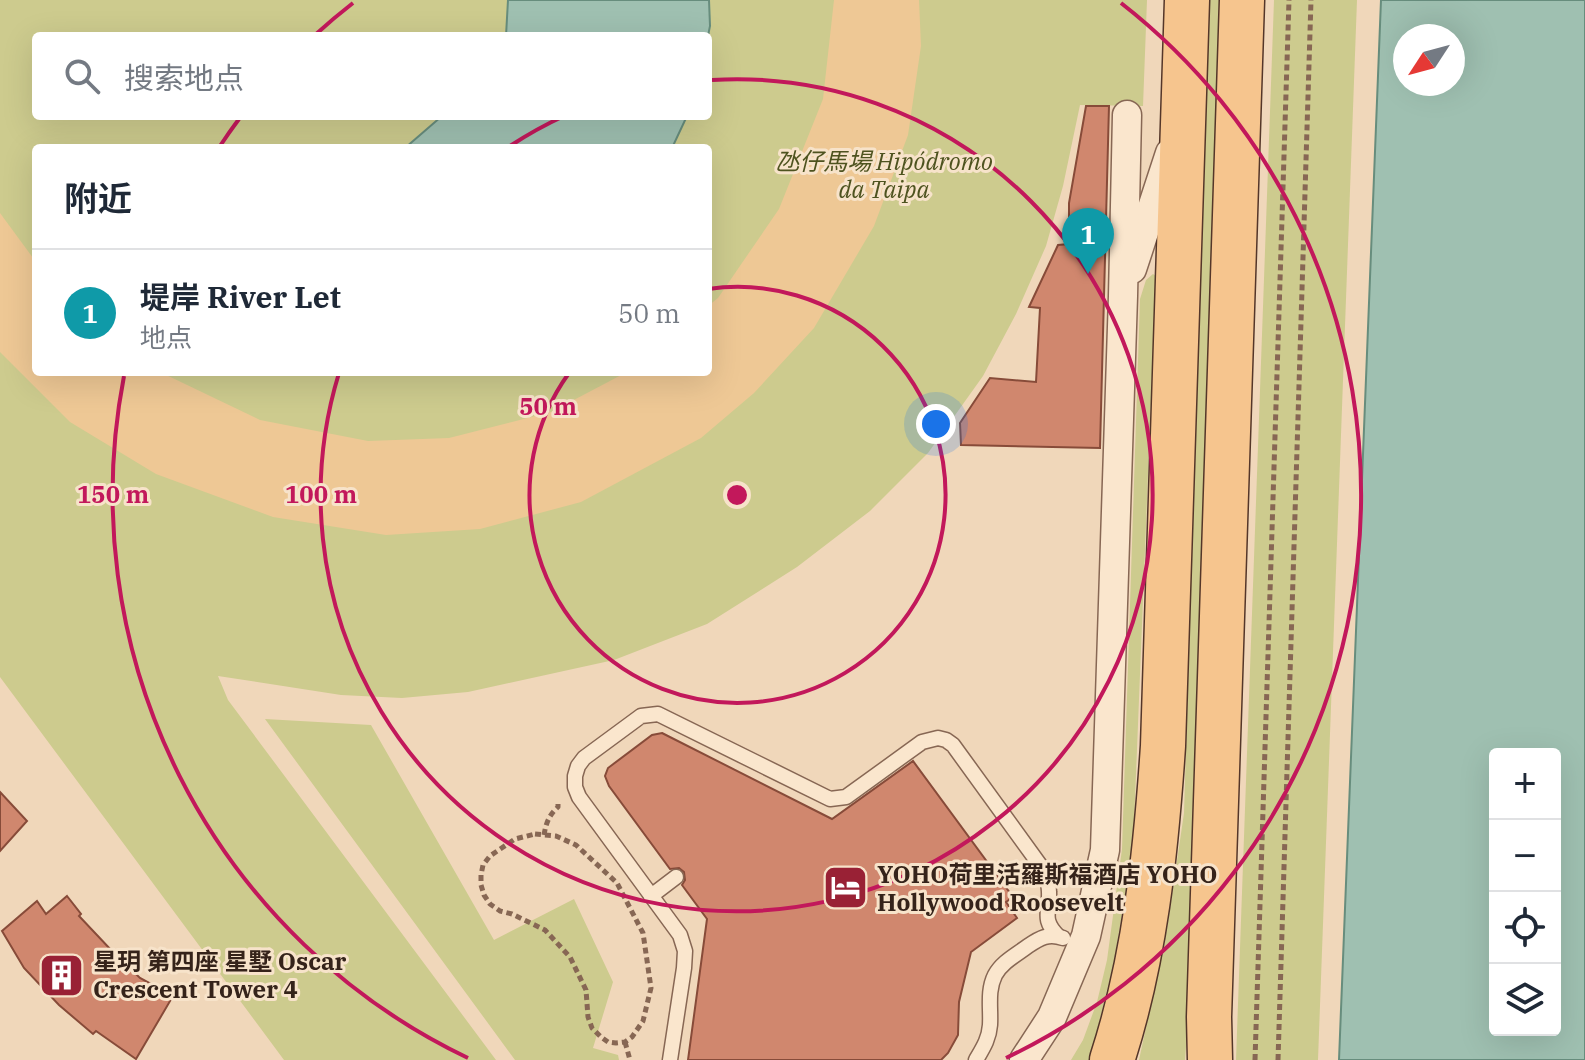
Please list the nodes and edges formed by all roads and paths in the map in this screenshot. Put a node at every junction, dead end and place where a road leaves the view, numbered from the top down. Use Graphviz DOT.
graph roads {
  1 [pos="1187,0"];
  2 [pos="1242,0"];
  3 [pos="1289,0"];
  4 [pos="1311,0"];
  5 [pos="1127,115"];
  6 [pos="1183,115"];
  7 [pos="1123,296"];
  8 [pos="558,807"];
  9 [pos="544,835"];
  10 [pos="676,877"];
  11 [pos="651,896"];
  12 [pos="1070,941"];
  13 [pos="1209,1017"];
  14 [pos="625,1042"];
  15 [pos="630,1060"];
  16 [pos="670,1060"];
  17 [pos="976,1060"];
  18 [pos="1024,1060"];
  19 [pos="1112,1060"];
  20 [pos="1203,1060"];
  21 [pos="1210,1060"];
  22 [pos="1255,1060"];
  23 [pos="1278,1060"];
  1 -- 6 [label="main road"];
  2 -- 13 [label="main road"];
  3 -- 22 [label="path"];
  4 -- 23 [label="path"];
  5 -- 7 [label="street"];
  6 -- 7 [label="street"];
  6 -- 19 [label="main road"];
  7 -- 12 [label="street"];
  8 -- 9 [label="path"];
  9 -- 14 [label="path"];
  9 -- 14 [label="path"];
  10 -- 11 [label="lane"];
  11 -- 12 [label="lane"];
  11 -- 16 [label="lane"];
  12 -- 17 [label="lane"];
  12 -- 18 [label="street"];
  13 -- 20 [label="main road"];
  13 -- 21 [label="main road"];
  14 -- 15 [label="path"];
}
